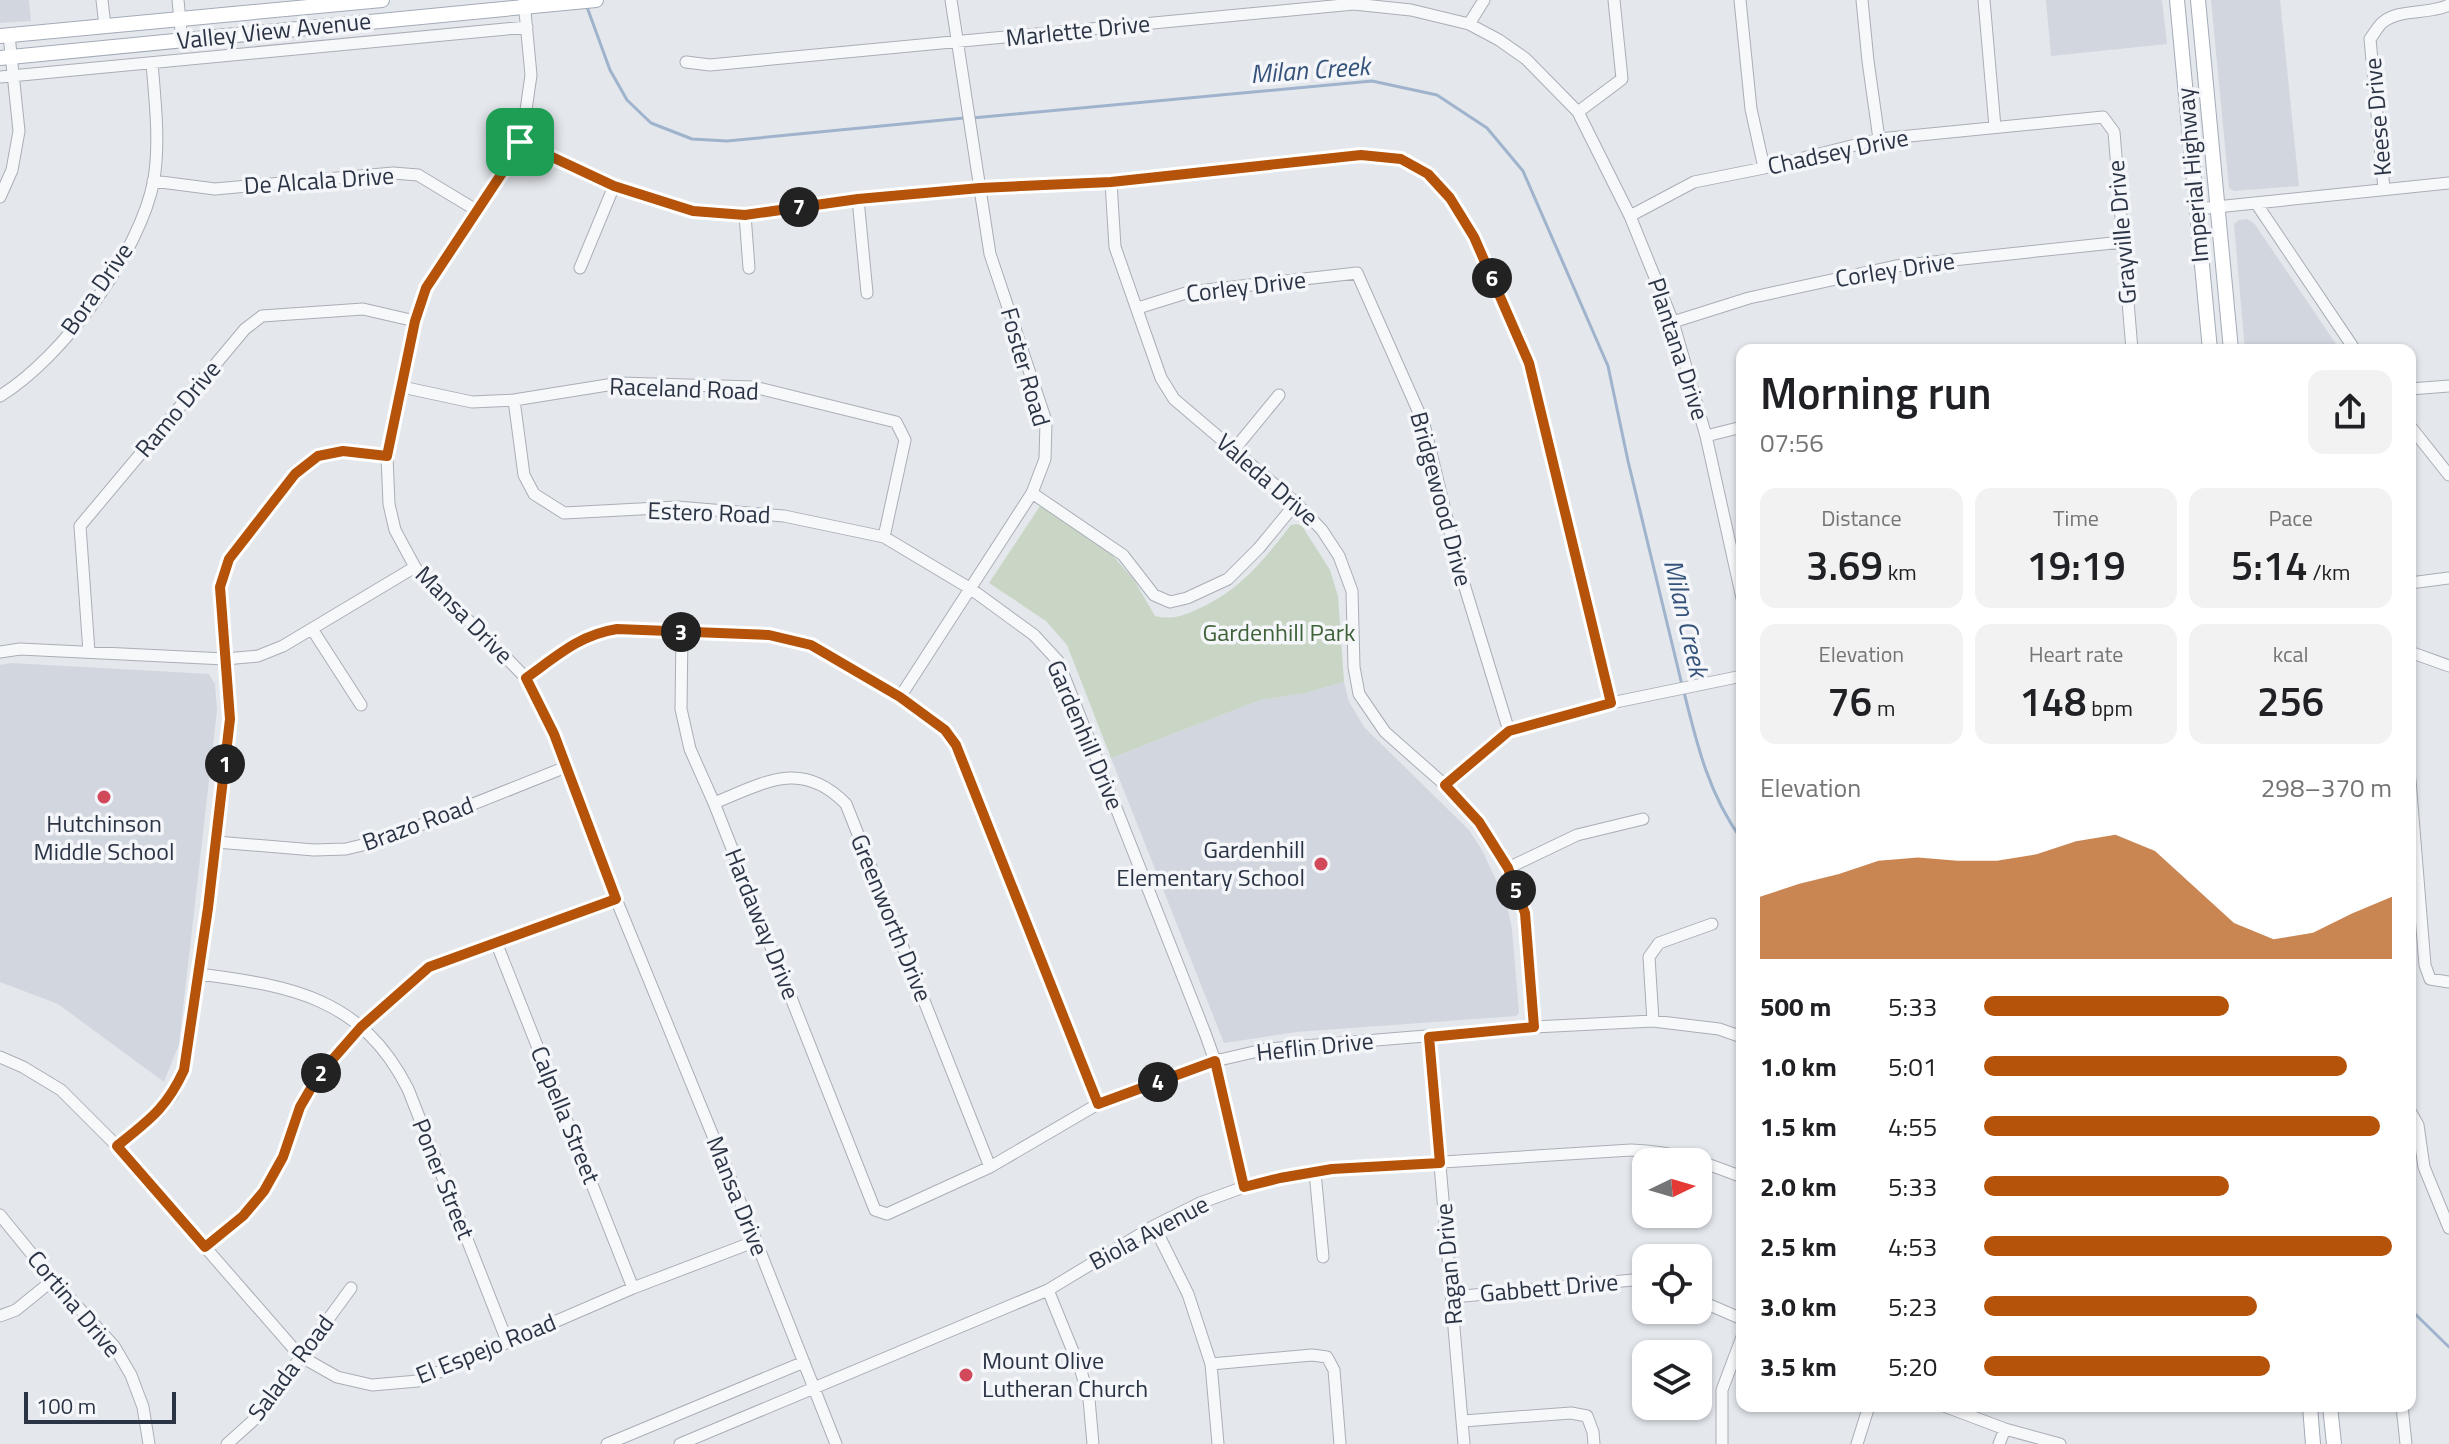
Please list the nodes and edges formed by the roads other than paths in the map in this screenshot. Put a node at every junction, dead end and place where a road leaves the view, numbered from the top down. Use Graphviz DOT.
graph roads {
  1 [pos="102,0"];
  2 [pos="178,0"];
  3 [pos="382,0"];
  4 [pos="951,0"];
  5 [pos="1484,0"];
  6 [pos="1614,0"];
  7 [pos="1740,0"];
  8 [pos="1862,0"];
  9 [pos="1984,0"];
  10 [pos="2177,0"];
  11 [pos="2198,0"];
  12 [pos="589,1"];
  13 [pos="524,4"];
  14 [pos="2449,5"];
  15 [pos="179,19"];
  16 [pos="1469,24"];
  17 [pos="105,26"];
  18 [pos="527,27"];
  19 [pos="5,35"];
  20 [pos="182,41"];
  21 [pos="957,43"];
  22 [pos="6,57"];
  23 [pos="686,62"];
  24 [pos="152,63"];
  25 [pos="14,76"];
  26 [pos="0,77"];
  27 [pos="1578,112"];
  28 [pos="2103,117"];
  29 [pos="1995,127"];
  30 [pos="1879,139"];
  31 [pos="520,142"];
  32 [pos="1764,168"];
  33 [pos="153,181"];
  34 [pos="1111,182"];
  35 [pos="2449,183"];
  36 [pos="614,186"];
  37 [pos="980,188"];
  38 [pos="2384,189"];
  39 [pos="0,197"];
  40 [pos="858,199"];
  41 [pos="2256,203"];
  42 [pos="2218,208"];
  43 [pos="2197,209"];
  44 [pos="476,210"];
  45 [pos="745,215"];
  46 [pos="1630,216"];
  47 [pos="2122,242"];
  48 [pos="580,268"];
  49 [pos="749,268"];
  50 [pos="1357,273"];
  51 [pos="867,293"];
  52 [pos="1138,308"];
  53 [pos="415,321"];
  54 [pos="1673,322"];
  55 [pos="2131,344"];
  56 [pos="2209,344"];
  57 [pos="2230,344"];
  58 [pos="2351,344"];
  59 [pos="2449,386"];
  60 [pos="402,387"];
  61 [pos="2416,389"];
  62 [pos="1279,395"];
  63 [pos="0,396"];
  64 [pos="514,400"];
  65 [pos="1736,428"];
  66 [pos="2416,434"];
  67 [pos="1706,436"];
  68 [pos="1233,451"];
  69 [pos="387,456"];
  70 [pos="2449,475"];
  71 [pos="1032,493"];
  72 [pos="1296,503"];
  73 [pos="884,537"];
  74 [pos="1736,552"];
  75 [pos="415,567"];
  76 [pos="2449,578"];
  77 [pos="2416,582"];
  78 [pos="971,589"];
  79 [pos="312,629"];
  80 [pos="682,632"];
  81 [pos="0,652"];
  82 [pos="89,652"];
  83 [pos="2416,654"];
  84 [pos="225,659"];
  85 [pos="2449,666"];
  86 [pos="1736,677"];
  87 [pos="526,678"];
  88 [pos="900,697"];
  89 [pos="1611,703"];
  90 [pos="361,705"];
  91 [pos="1509,731"];
  92 [pos="566,767"];
  93 [pos="1445,785"];
  94 [pos="714,803"];
  95 [pos="1643,819"];
  96 [pos="216,842"];
  97 [pos="2416,854"];
  98 [pos="1508,868"];
  99 [pos="616,899"];
  100 [pos="1712,924"];
  101 [pos="496,942"];
  102 [pos="199,974"];
  103 [pos="2449,982"];
  104 [pos="1653,1021"];
  105 [pos="361,1027"];
  106 [pos="1534,1027"];
  107 [pos="1736,1035"];
  108 [pos="1429,1037"];
  109 [pos="0,1057"];
  110 [pos="1215,1061"];
  111 [pos="1098,1104"];
  112 [pos="2416,1122"];
  113 [pos="117,1146"];
  114 [pos="1440,1163"];
  115 [pos="990,1167"];
  116 [pos="1315,1172"];
  117 [pos="1736,1175"];
  118 [pos="1244,1187"];
  119 [pos="875,1210"];
  120 [pos="0,1215"];
  121 [pos="1154,1226"];
  122 [pos="2449,1228"];
  123 [pos="756,1241"];
  124 [pos="205,1247"];
  125 [pos="1323,1257"];
  126 [pos="53,1280"];
  127 [pos="1632,1280"];
  128 [pos="351,1288"];
  129 [pos="633,1288"];
  130 [pos="1048,1290"];
  131 [pos="1453,1297"];
  132 [pos="1712,1306"];
  133 [pos="0,1316"];
  134 [pos="1736,1316"];
  135 [pos="507,1341"];
  136 [pos="1736,1353"];
  137 [pos="300,1356"];
  138 [pos="804,1362"];
  139 [pos="1211,1364"];
  140 [pos="814,1388"];
  141 [pos="1867,1412"];
  142 [pos="1960,1412"];
  143 [pos="2310,1412"];
  144 [pos="2331,1412"];
  145 [pos="2403,1412"];
  146 [pos="1463,1421"];
  147 [pos="2005,1429"];
  148 [pos="696,1441"];
  149 [pos="149,1444"];
  150 [pos="227,1444"];
  151 [pos="607,1444"];
  152 [pos="680,1444"];
  153 [pos="836,1444"];
  154 [pos="1093,1444"];
  155 [pos="1218,1444"];
  156 [pos="1340,1444"];
  157 [pos="1464,1444"];
  158 [pos="1594,1444"];
  159 [pos="1722,1444"];
  160 [pos="1857,1444"];
  161 [pos="1999,1444"];
  162 [pos="2060,1444"];
  163 [pos="2313,1444"];
  164 [pos="2334,1444"];
  165 [pos="2406,1444"];
  1 -- 17 [label="street"];
  2 -- 15 [label="street"];
  3 -- 15 [label="main road, Valley View Avenue"];
  4 -- 21 [label="street, Foster Road"];
  5 -- 16 [label="street"];
  6 -- 27 [label="street"];
  7 -- 32 [label="street"];
  8 -- 30 [label="street"];
  9 -- 29 [label="street"];
  10 -- 43 [label="main road, Imperial Highway"];
  11 -- 42 [label="main road, Imperial Highway"];
  12 -- 13 [label="main road, Valley View Avenue"];
  13 -- 18 [label="street, Mansa Drive"];
  13 -- 20 [label="main road, Valley View Avenue"];
  14 -- 38 [label="street, Keese Drive"];
  15 -- 17 [label="main road, Valley View Avenue"];
  15 -- 20 [label="street"];
  16 -- 21 [label="street, Marlette Drive"];
  16 -- 27 [label="street, Marlette Drive"];
  17 -- 19 [label="main road, Valley View Avenue"];
  18 -- 24 [label="street, Valley View Avenue"];
  18 -- 31 [label="street, Mansa Drive"];
  19 -- 22 [label="street"];
  20 -- 22 [label="main road, Valley View Avenue"];
  21 -- 23 [label="street, Marlette Drive"];
  21 -- 37 [label="street, Foster Road"];
  22 -- 25 [label="street"];
  24 -- 25 [label="street, Valley View Avenue"];
  24 -- 33 [label="street, Bora Drive"];
  25 -- 26 [label="street, Valley View Avenue"];
  25 -- 39 [label="street"];
  27 -- 46 [label="street, Plantana Drive"];
  28 -- 29 [label="street, Chadsey Drive"];
  28 -- 47 [label="street, Grayville Drive"];
  29 -- 30 [label="street, Chadsey Drive"];
  30 -- 32 [label="street, Chadsey Drive"];
  31 -- 36 [label="street"];
  31 -- 44 [label="street, Mansa Drive"];
  32 -- 46 [label="street, Chadsey Drive"];
  33 -- 44 [label="street, De Alcala Drive"];
  33 -- 63 [label="street, Bora Drive"];
  34 -- 37 [label="street"];
  34 -- 52 [label="street, Valeda Drive"];
  34 -- 89 [label="street"];
  35 -- 38 [label="street"];
  36 -- 45 [label="street"];
  36 -- 48 [label="street"];
  37 -- 40 [label="street"];
  37 -- 71 [label="street, Foster Road"];
  38 -- 41 [label="street"];
  40 -- 45 [label="street"];
  40 -- 51 [label="street"];
  41 -- 42 [label="street"];
  41 -- 58 [label="street"];
  42 -- 43 [label="street"];
  42 -- 57 [label="main road, Imperial Highway"];
  43 -- 56 [label="main road, Imperial Highway"];
  44 -- 53 [label="street, Mansa Drive"];
  45 -- 49 [label="street"];
  46 -- 54 [label="street, Plantana Drive"];
  47 -- 54 [label="street, Corley Drive"];
  47 -- 55 [label="street, Grayville Drive"];
  50 -- 52 [label="street, Corley Drive"];
  50 -- 91 [label="street, Bridgewood Drive"];
  52 -- 68 [label="street, Valeda Drive"];
  53 -- 60 [label="street, Mansa Drive"];
  53 -- 82 [label="street, Ramo Drive"];
  54 -- 67 [label="street, Plantana Drive"];
  59 -- 61 [label="street"];
  60 -- 64 [label="street, Raceland Road"];
  60 -- 69 [label="street, Mansa Drive"];
  62 -- 68 [label="street"];
  64 -- 73 [label="street, Estero Road"];
  64 -- 73 [label="street, Raceland Road"];
  65 -- 67 [label="street"];
  66 -- 70 [label="street"];
  67 -- 74 [label="street, Plantana Drive"];
  68 -- 72 [label="street, Valeda Drive"];
  69 -- 75 [label="street, Mansa Drive"];
  69 -- 84 [label="street"];
  71 -- 72 [label="street"];
  71 -- 78 [label="street, Foster Road"];
  72 -- 93 [label="street, Valeda Drive"];
  73 -- 78 [label="street, Estero Road"];
  75 -- 79 [label="street"];
  75 -- 87 [label="street, Mansa Drive"];
  76 -- 77 [label="street"];
  78 -- 88 [label="street, Foster Road"];
  78 -- 110 [label="street, Gardenhill Drive"];
  79 -- 84 [label="street"];
  79 -- 90 [label="street"];
  80 -- 87 [label="street"];
  80 -- 88 [label="street"];
  80 -- 94 [label="street, Hardaway Drive"];
  81 -- 82 [label="street"];
  82 -- 84 [label="street"];
  83 -- 85 [label="street"];
  84 -- 96 [label="street"];
  86 -- 89 [label="street"];
  87 -- 92 [label="street, Mansa Drive"];
  88 -- 111 [label="street"];
  89 -- 91 [label="street"];
  91 -- 93 [label="street"];
  92 -- 96 [label="street, Brazo Road"];
  92 -- 99 [label="street, Mansa Drive"];
  93 -- 98 [label="street, Valeda Drive"];
  94 -- 115 [label="street, Greenworth Drive"];
  94 -- 119 [label="street, Hardaway Drive"];
  95 -- 98 [label="street"];
  96 -- 102 [label="street"];
  97 -- 103 [label="street"];
  98 -- 106 [label="street, Valeda Drive"];
  99 -- 101 [label="street"];
  99 -- 123 [label="street, Mansa Drive"];
  100 -- 104 [label="street"];
  101 -- 105 [label="street"];
  101 -- 129 [label="street, Calpella Street"];
  102 -- 105 [label="street, Poner Street"];
  102 -- 113 [label="street"];
  104 -- 106 [label="street, Heflin Drive"];
  104 -- 107 [label="street, Heflin Drive"];
  105 -- 124 [label="street"];
  105 -- 135 [label="street, Poner Street"];
  106 -- 108 [label="street, Heflin Drive"];
  108 -- 110 [label="street, Heflin Drive"];
  108 -- 114 [label="street, Ragan Drive"];
  109 -- 113 [label="street, El Espejo Road"];
  110 -- 111 [label="street, Heflin Drive"];
  110 -- 118 [label="street, Gardenhill Drive"];
  111 -- 115 [label="street, Heflin Drive"];
  112 -- 122 [label="street"];
  113 -- 124 [label="street, El Espejo Road"];
  114 -- 116 [label="street, Biola Avenue"];
  114 -- 117 [label="street, Biola Avenue"];
  114 -- 131 [label="street, Ragan Drive"];
  115 -- 119 [label="street, Heflin Drive"];
  116 -- 118 [label="street, Biola Avenue"];
  116 -- 125 [label="street"];
  118 -- 121 [label="street, Biola Avenue"];
  120 -- 126 [label="street, Cortina Drive"];
  121 -- 130 [label="street, Biola Avenue"];
  121 -- 139 [label="street"];
  123 -- 129 [label="street, El Espejo Road"];
  123 -- 138 [label="street, Mansa Drive"];
  124 -- 137 [label="street, El Espejo Road"];
  126 -- 133 [label="street"];
  126 -- 149 [label="street, Cortina Drive"];
  127 -- 131 [label="street, Gabbett Drive"];
  128 -- 137 [label="street, Salada Road"];
  129 -- 135 [label="street, El Espejo Road"];
  130 -- 140 [label="street, Biola Avenue"];
  130 -- 154 [label="street"];
  131 -- 146 [label="street, Ragan Drive"];
  132 -- 134 [label="street"];
  135 -- 137 [label="street, El Espejo Road"];
  136 -- 159 [label="street"];
  137 -- 150 [label="street, Salada Road"];
  138 -- 140 [label="street, Mansa Drive"];
  138 -- 151 [label="street"];
  139 -- 155 [label="street"];
  139 -- 156 [label="street"];
  140 -- 148 [label="street, Biola Avenue"];
  140 -- 153 [label="street, Mansa Drive"];
  141 -- 160 [label="street"];
  142 -- 147 [label="street"];
  143 -- 163 [label="main road"];
  144 -- 164 [label="main road"];
  145 -- 165 [label="street"];
  146 -- 157 [label="street, Ragan Drive"];
  146 -- 158 [label="street"];
  147 -- 161 [label="street"];
  147 -- 162 [label="street"];
  148 -- 152 [label="street, Biola Avenue"];
}
